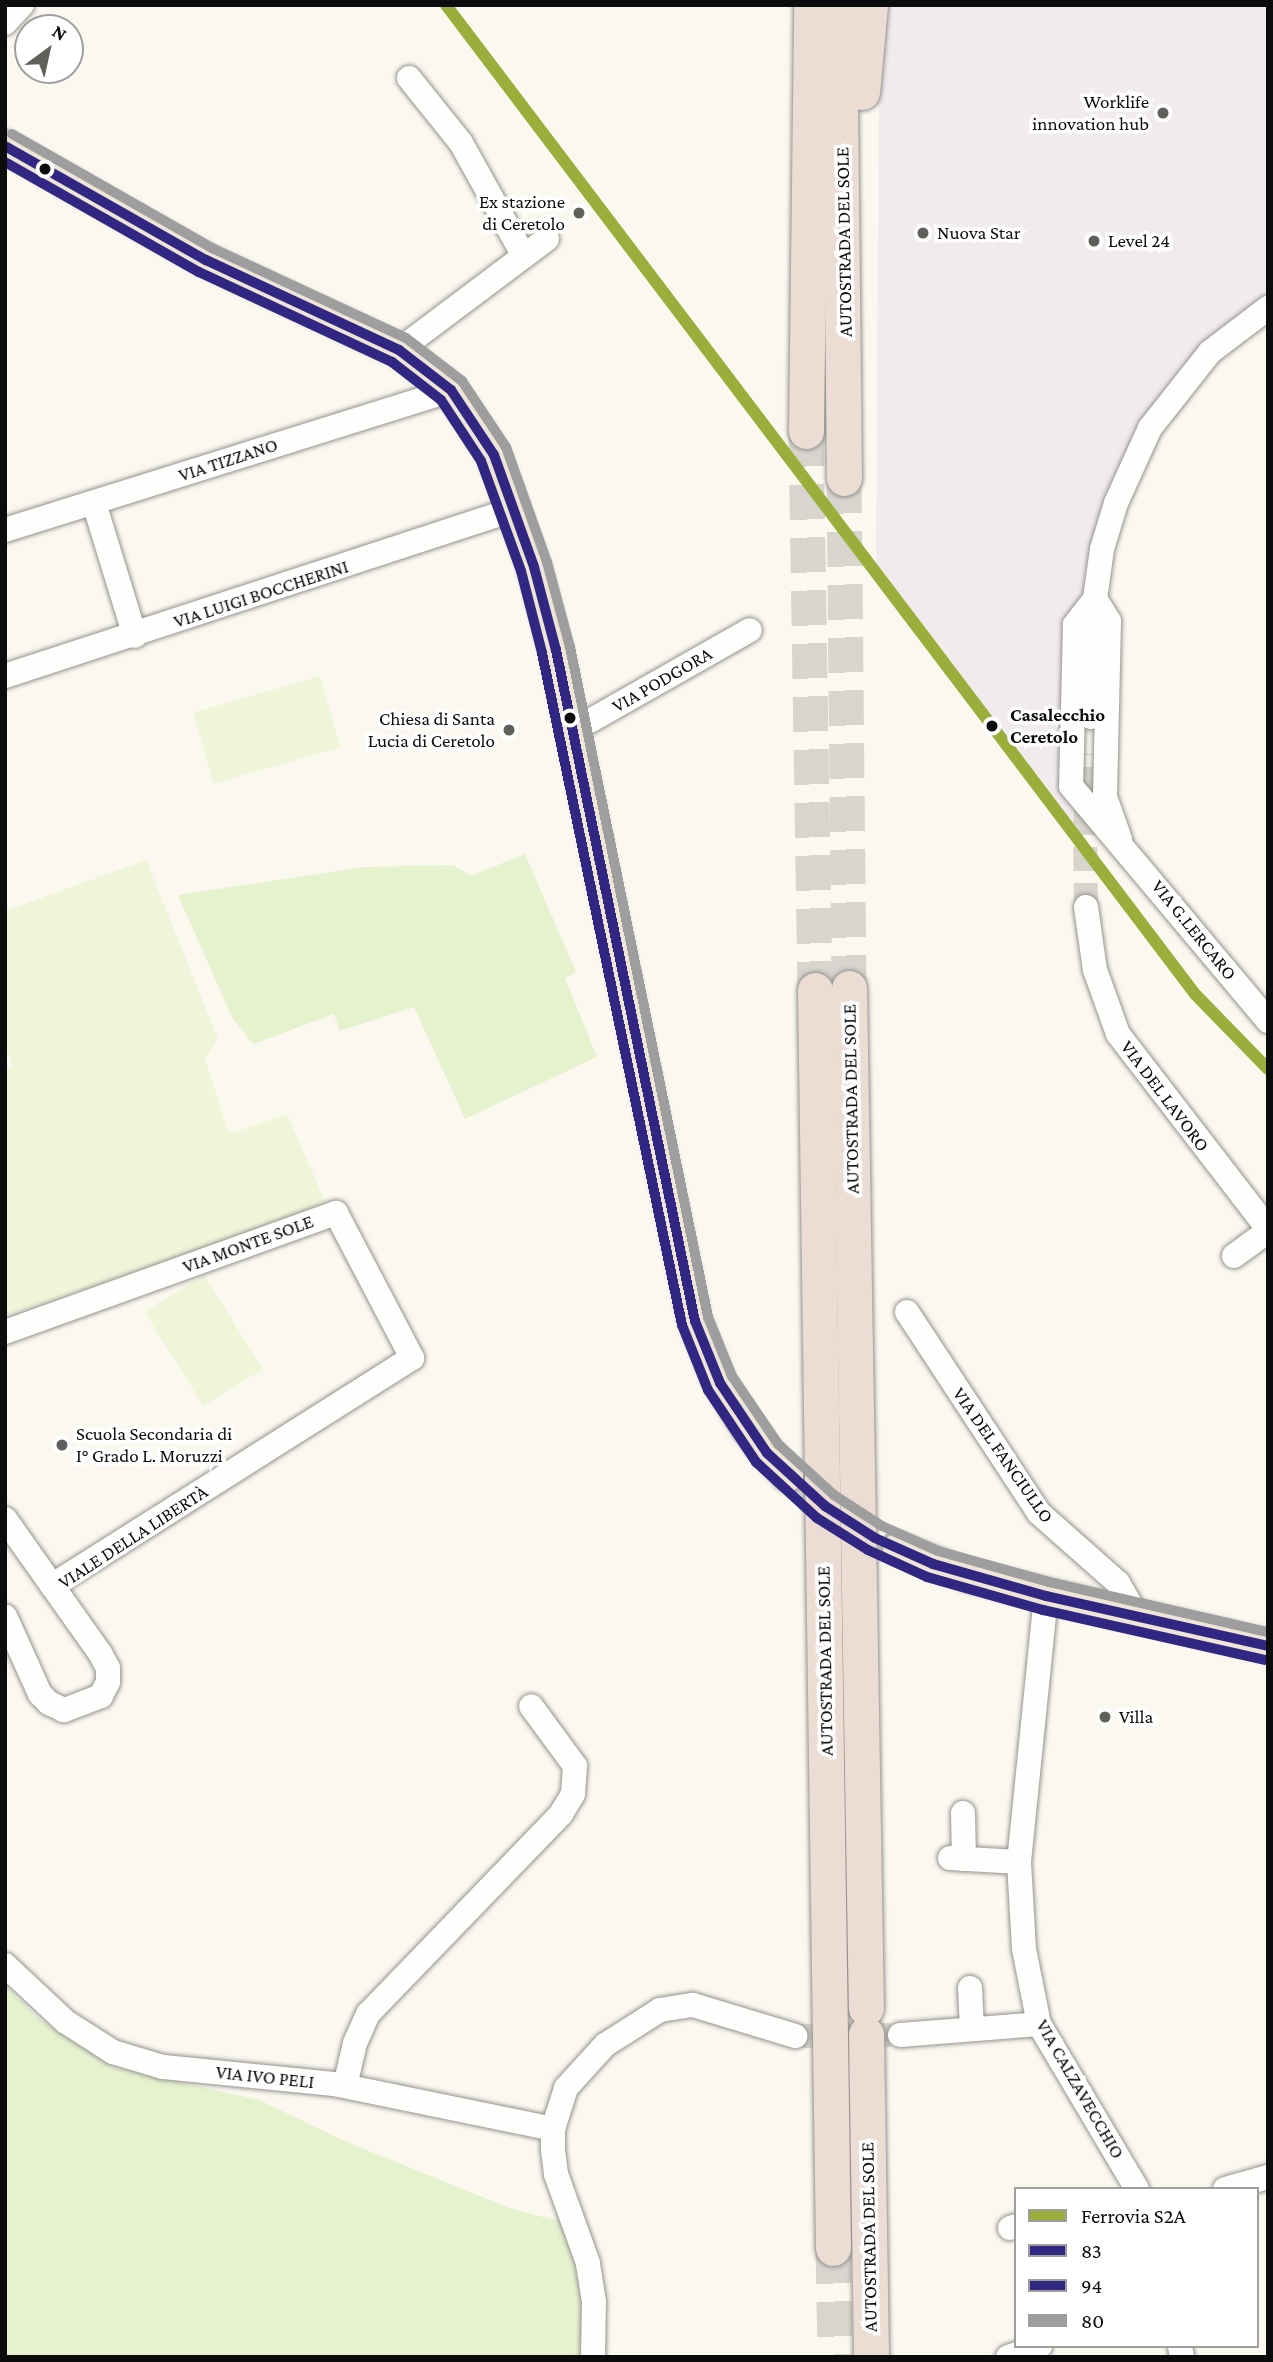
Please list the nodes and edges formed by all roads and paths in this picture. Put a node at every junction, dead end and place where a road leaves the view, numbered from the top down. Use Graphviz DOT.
graph roads {
  1 [pos="22,5"];
  2 [pos="811,5"];
  3 [pos="839,5"];
  4 [pos="870,5"];
  5 [pos="5,23"];
  6 [pos="409,78"];
  7 [pos="5,146"];
  8 [pos="547,239"];
  9 [pos="524,256"];
  10 [pos="1268,308"];
  11 [pos="398,351"];
  12 [pos="846,389"];
  13 [pos="451,390"];
  14 [pos="806,431"];
  15 [pos="844,478"];
  16 [pos="94,503"];
  17 [pos="515,509"];
  18 [pos="5,530"];
  19 [pos="1095,599"];
  20 [pos="750,630"];
  21 [pos="135,636"];
  22 [pos="5,676"];
  23 [pos="574,730"];
  24 [pos="1090,754"];
  25 [pos="1120,839"];
  26 [pos="1086,907"];
  27 [pos="849,988"];
  28 [pos="815,989"];
  29 [pos="1268,1021"];
  30 [pos="1268,1230"];
  31 [pos="1234,1256"];
  32 [pos="906,1312"];
  33 [pos="5,1332"];
  34 [pos="412,1359"];
  35 [pos="788,1476"];
  36 [pos="5,1520"];
  37 [pos="898,1548"];
  38 [pos="52,1586"];
  39 [pos="1046,1596"];
  40 [pos="5,1616"];
  41 [pos="1139,1618"];
  42 [pos="1268,1646"];
  43 [pos="531,1706"];
  44 [pos="963,1813"];
  45 [pos="1019,1862"];
  46 [pos="5,1965"];
  47 [pos="970,1988"];
  48 [pos="1039,2024"];
  49 [pos="972,2029"];
  50 [pos="900,2035"];
  51 [pos="795,2036"];
  52 [pos="345,2086"];
  53 [pos="553,2129"];
  54 [pos="1268,2177"];
  55 [pos="1133,2187"];
  56 [pos="1232,2187"];
  57 [pos="833,2248"];
  58 [pos="1034,2348"];
  59 [pos="593,2357"];
  60 [pos="871,2357"];
  61 [pos="1008,2357"];
  1 -- 5 [label="street"];
  2 -- 14 [label="highway, AUTOSTRADA DEL SOLE"];
  3 -- 12 [label="highway, AUTOSTRADA DEL SOLE"];
  4 -- 12 [label="highway"];
  6 -- 9 [label="street"];
  7 -- 11 [label="main road"];
  8 -- 9 [label="street"];
  9 -- 11 [label="street"];
  10 -- 19 [label="street"];
  11 -- 13 [label="main road"];
  12 -- 15 [label="highway, AUTOSTRADA DEL SOLE"];
  13 -- 16 [label="street, VIA TIZZANO"];
  13 -- 17 [label="main road"];
  16 -- 18 [label="street, VIA TIZZANO"];
  16 -- 21 [label="street"];
  17 -- 21 [label="street, VIA LUIGI BOCCHERINI"];
  17 -- 23 [label="main road"];
  19 -- 24 [label="street"];
  19 -- 25 [label="street"];
  19 -- 25 [label="street, VIA G.LERCARO"];
  20 -- 23 [label="street, VIA PODGORA"];
  21 -- 22 [label="street, VIA LUIGI BOCCHERINI"];
  23 -- 35 [label="main road"];
  25 -- 29 [label="street, VIA G.LERCARO"];
  26 -- 30 [label="street, VIA DEL LAVORO"];
  27 -- 60 [label="highway, AUTOSTRADA DEL SOLE"];
  28 -- 57 [label="highway, AUTOSTRADA DEL SOLE"];
  30 -- 31 [label="street"];
  32 -- 41 [label="street, VIA DEL FANCIULLO"];
  33 -- 34 [label="street, VIA MONTE SOLE"];
  34 -- 38 [label="street, VIALE DELLA LIBERTÀ"];
  36 -- 38 [label="street"];
  37 -- 39 [label="main road"];
  38 -- 40 [label="street, VIALE DELLA LIBERTÀ"];
  39 -- 41 [label="main road"];
  39 -- 45 [label="street, VIA CALZAVECCHIO"];
  41 -- 42 [label="main road"];
  43 -- 52 [label="street"];
  44 -- 45 [label="street"];
  45 -- 48 [label="street, VIA CALZAVECCHIO"];
  46 -- 52 [label="street, VIA IVO PELI"];
  47 -- 49 [label="street"];
  48 -- 49 [label="street"];
  48 -- 55 [label="street, VIA CALZAVECCHIO"];
  49 -- 50 [label="street"];
  51 -- 53 [label="street"];
  52 -- 53 [label="street, VIA IVO PELI"];
  53 -- 59 [label="street"];
  54 -- 56 [label="street"];
  58 -- 61 [label="street"];
}
